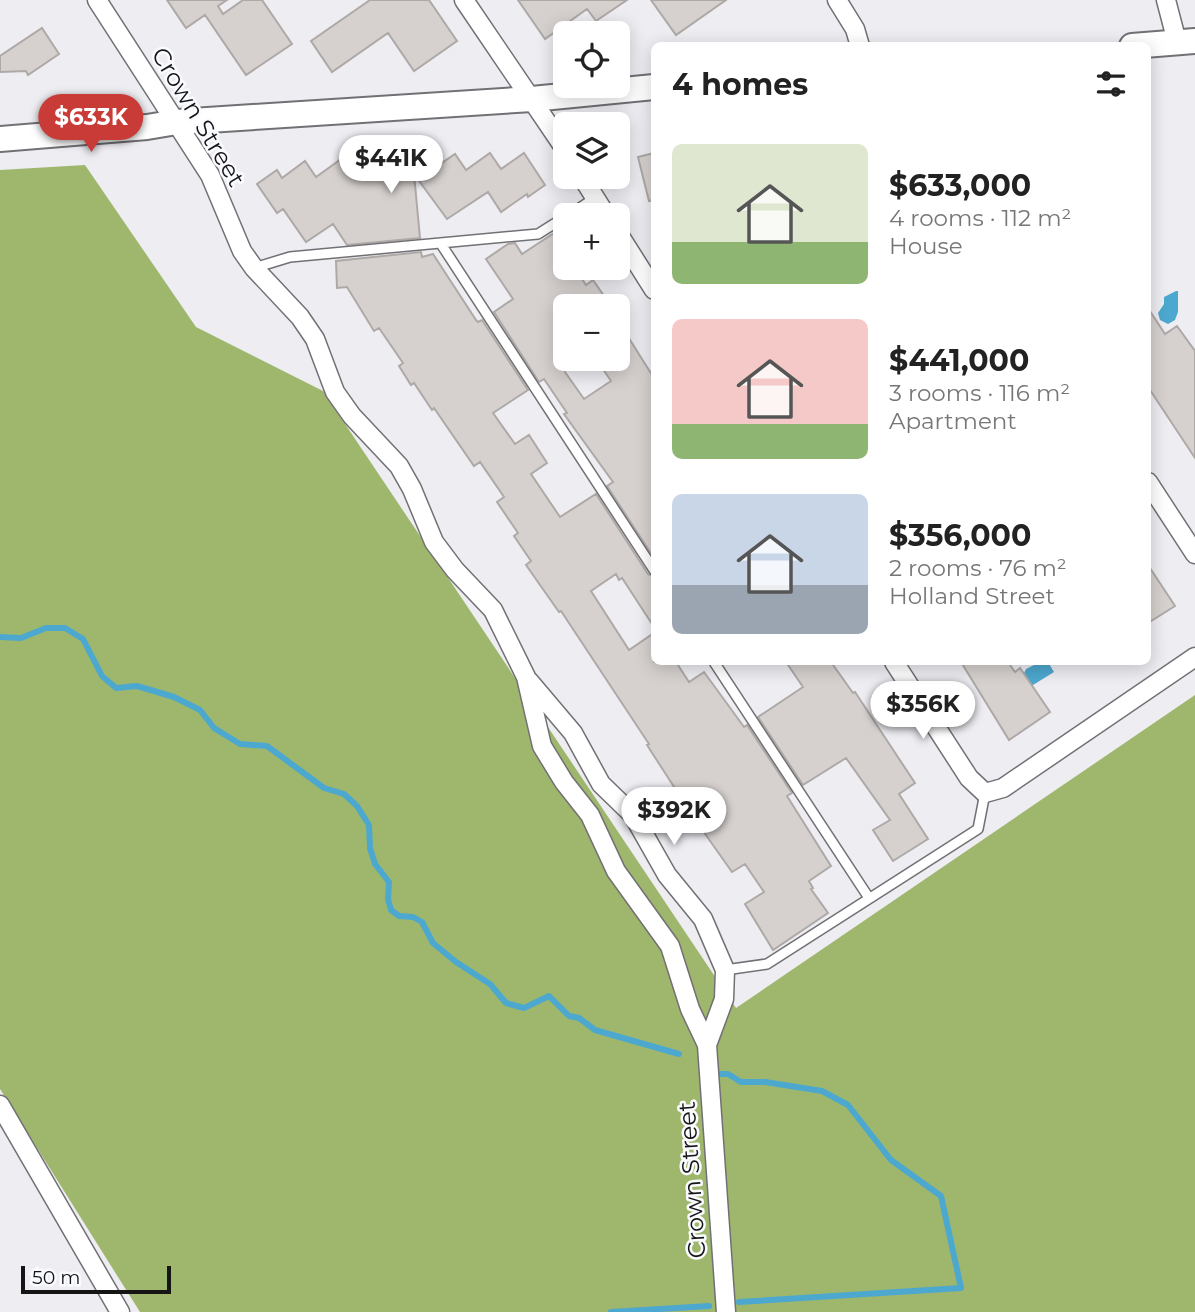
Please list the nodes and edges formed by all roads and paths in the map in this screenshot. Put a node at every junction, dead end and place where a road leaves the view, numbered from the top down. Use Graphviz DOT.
graph roads {
  1 [pos="97,0"];
  2 [pos="464,0"];
  3 [pos="836,0"];
  4 [pos="1166,0"];
  5 [pos="1186,41"];
  6 [pos="859,42"];
  7 [pos="1151,44"];
  8 [pos="651,87"];
  9 [pos="532,99"];
  10 [pos="177,122"];
  11 [pos="553,131"];
  12 [pos="0,139"];
  13 [pos="590,189"];
  14 [pos="596,198"];
  15 [pos="588,203"];
  16 [pos="599,203"];
  17 [pos="553,225"];
  18 [pos="441,244"];
  19 [pos="630,252"];
  20 [pos="254,268"];
  21 [pos="651,285"];
  22 [pos="1151,487"];
  23 [pos="1195,554"];
  24 [pos="651,565"];
  25 [pos="1195,657"];
  26 [pos="716,665"];
  27 [pos="896,665"];
  28 [pos="526,677"];
  29 [pos="985,793"];
  30 [pos="869,898"];
  31 [pos="724,970"];
  32 [pos="707,1045"];
  33 [pos="0,1105"];
  34 [pos="120,1312"];
  35 [pos="726,1312"];
  1 -- 10 [label="street, Crown Street"];
  2 -- 9 [label="street"];
  3 -- 6 [label="street"];
  4 -- 5 [label="street"];
  5 -- 7 [label="main road"];
  8 -- 9 [label="main road"];
  9 -- 10 [label="main road"];
  9 -- 11 [label="street"];
  10 -- 12 [label="main road"];
  10 -- 20 [label="street, Crown Street"];
  13 -- 14 [label="street"];
  14 -- 15 [label="lane"];
  14 -- 16 [label="street"];
  17 -- 18 [label="lane"];
  18 -- 20 [label="lane"];
  18 -- 24 [label="lane"];
  19 -- 21 [label="street"];
  20 -- 28 [label="street, Crown Street"];
  22 -- 23 [label="street"];
  25 -- 29 [label="street"];
  26 -- 30 [label="lane"];
  27 -- 29 [label="street"];
  28 -- 31 [label="street, Crown Street"];
  28 -- 32 [label="street, Crown Street"];
  29 -- 30 [label="lane"];
  30 -- 31 [label="lane"];
  31 -- 32 [label="street, Crown Street"];
  32 -- 35 [label="street, Crown Street"];
  33 -- 34 [label="street"];
}
